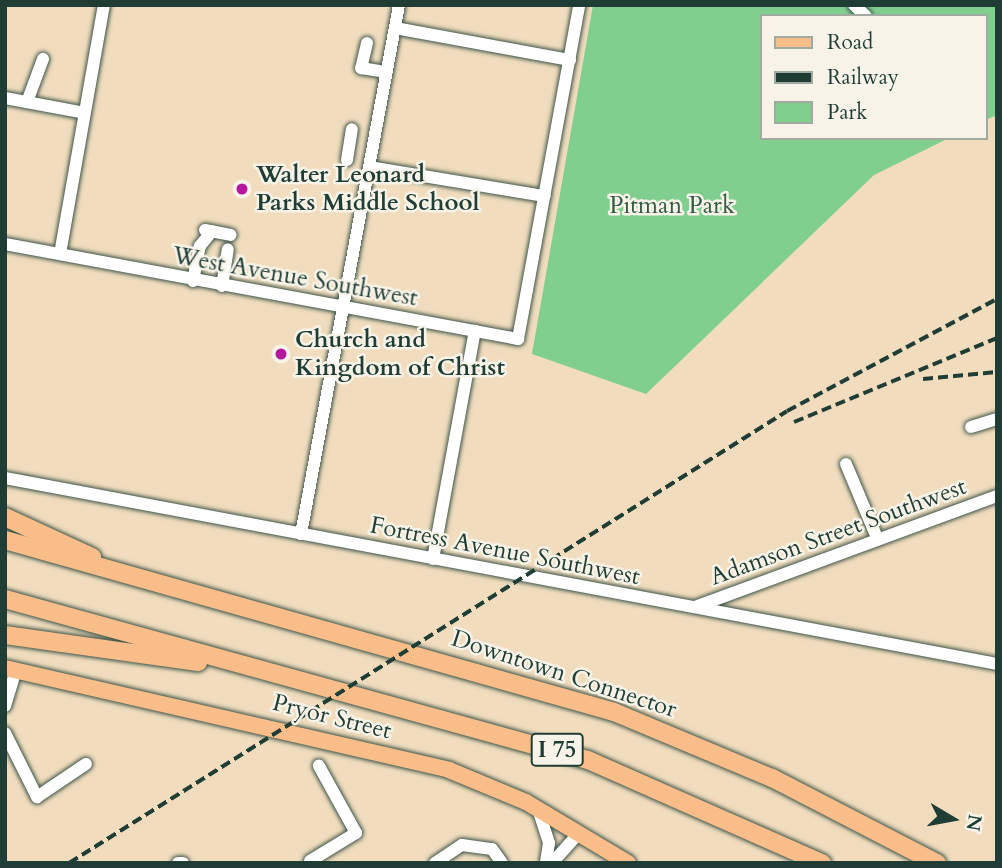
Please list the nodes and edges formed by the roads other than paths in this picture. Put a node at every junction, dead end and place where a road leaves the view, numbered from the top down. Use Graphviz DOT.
graph roads {
  1 [pos="104,5"];
  2 [pos="399,5"];
  3 [pos="579,5"];
  4 [pos="395,29"];
  5 [pos="367,43"];
  6 [pos="43,59"];
  7 [pos="570,60"];
  8 [pos="387,72"];
  9 [pos="5,98"];
  10 [pos="27,102"];
  11 [pos="85,113"];
  12 [pos="375,134"];
  13 [pos="347,160"];
  14 [pos="369,167"];
  15 [pos="545,196"];
  16 [pos="230,235"];
  17 [pos="5,244"];
  18 [pos="228,249"];
  19 [pos="60,254"];
  20 [pos="193,281"];
  21 [pos="222,286"];
  22 [pos="343,307"];
  23 [pos="475,331"];
  24 [pos="997,419"];
  25 [pos="971,427"];
  26 [pos="846,464"];
  27 [pos="5,478"];
  28 [pos="997,496"];
  29 [pos="5,517"];
  30 [pos="301,534"];
  31 [pos="5,540"];
  32 [pos="878,540"];
  33 [pos="433,559"];
  34 [pos="156,584"];
  35 [pos="5,599"];
  36 [pos="694,608"];
  37 [pos="5,635"];
  38 [pos="997,664"];
  39 [pos="11,669"];
  40 [pos="278,674"];
  41 [pos="5,706"];
  42 [pos="5,733"];
  43 [pos="86,764"];
  44 [pos="319,766"];
  45 [pos="537,809"];
  46 [pos="579,833"];
  47 [pos="309,862"];
  48 [pos="435,863"];
  49 [pos="502,863"];
  50 [pos="546,863"];
  51 [pos="552,863"];
  52 [pos="628,863"];
  53 [pos="822,863"];
  54 [pos="937,863"];
  1 -- 11 [label="street"];
  2 -- 4 [label="street"];
  3 -- 7 [label="street"];
  4 -- 7 [label="street"];
  4 -- 8 [label="street"];
  5 -- 8 [label="street"];
  6 -- 10 [label="street"];
  7 -- 15 [label="street"];
  8 -- 12 [label="street"];
  9 -- 10 [label="street"];
  10 -- 11 [label="street"];
  11 -- 19 [label="street"];
  12 -- 13 [label="street"];
  12 -- 14 [label="street"];
  14 -- 15 [label="street"];
  14 -- 22 [label="street"];
  15 -- 23 [label="street, West Avenue Southwest"];
  16 -- 20 [label="street"];
  17 -- 19 [label="street, West Avenue Southwest"];
  18 -- 21 [label="street"];
  19 -- 20 [label="street, West Avenue Southwest"];
  20 -- 21 [label="street, West Avenue Southwest"];
  21 -- 22 [label="street, West Avenue Southwest"];
  22 -- 23 [label="street, West Avenue Southwest"];
  22 -- 30 [label="street"];
  23 -- 33 [label="street"];
  24 -- 25 [label="street"];
  26 -- 32 [label="street"];
  27 -- 30 [label="street, Fortress Avenue Southwest"];
  28 -- 32 [label="street, Adamson Street Southwest"];
  29 -- 34 [label="highway"];
  30 -- 33 [label="street, Fortress Avenue Southwest"];
  31 -- 34 [label="highway, I 75"];
  32 -- 36 [label="street, Adamson Street Southwest"];
  33 -- 36 [label="street, Fortress Avenue Southwest"];
  34 -- 54 [label="highway, Downtown Connector / I 75"];
  35 -- 40 [label="highway, I 75"];
  36 -- 38 [label="street, Fortress Avenue Southwest"];
  37 -- 40 [label="highway"];
  39 -- 41 [label="street"];
  39 -- 45 [label="main road, Pryor Street"];
  40 -- 53 [label="highway, I 75"];
  42 -- 43 [label="street"];
  44 -- 47 [label="street"];
  45 -- 46 [label="main road, Pryor Street"];
  45 -- 50 [label="street"];
  46 -- 51 [label="street"];
  46 -- 52 [label="main road, Pryor Street"];
  48 -- 49 [label="street"];
}
